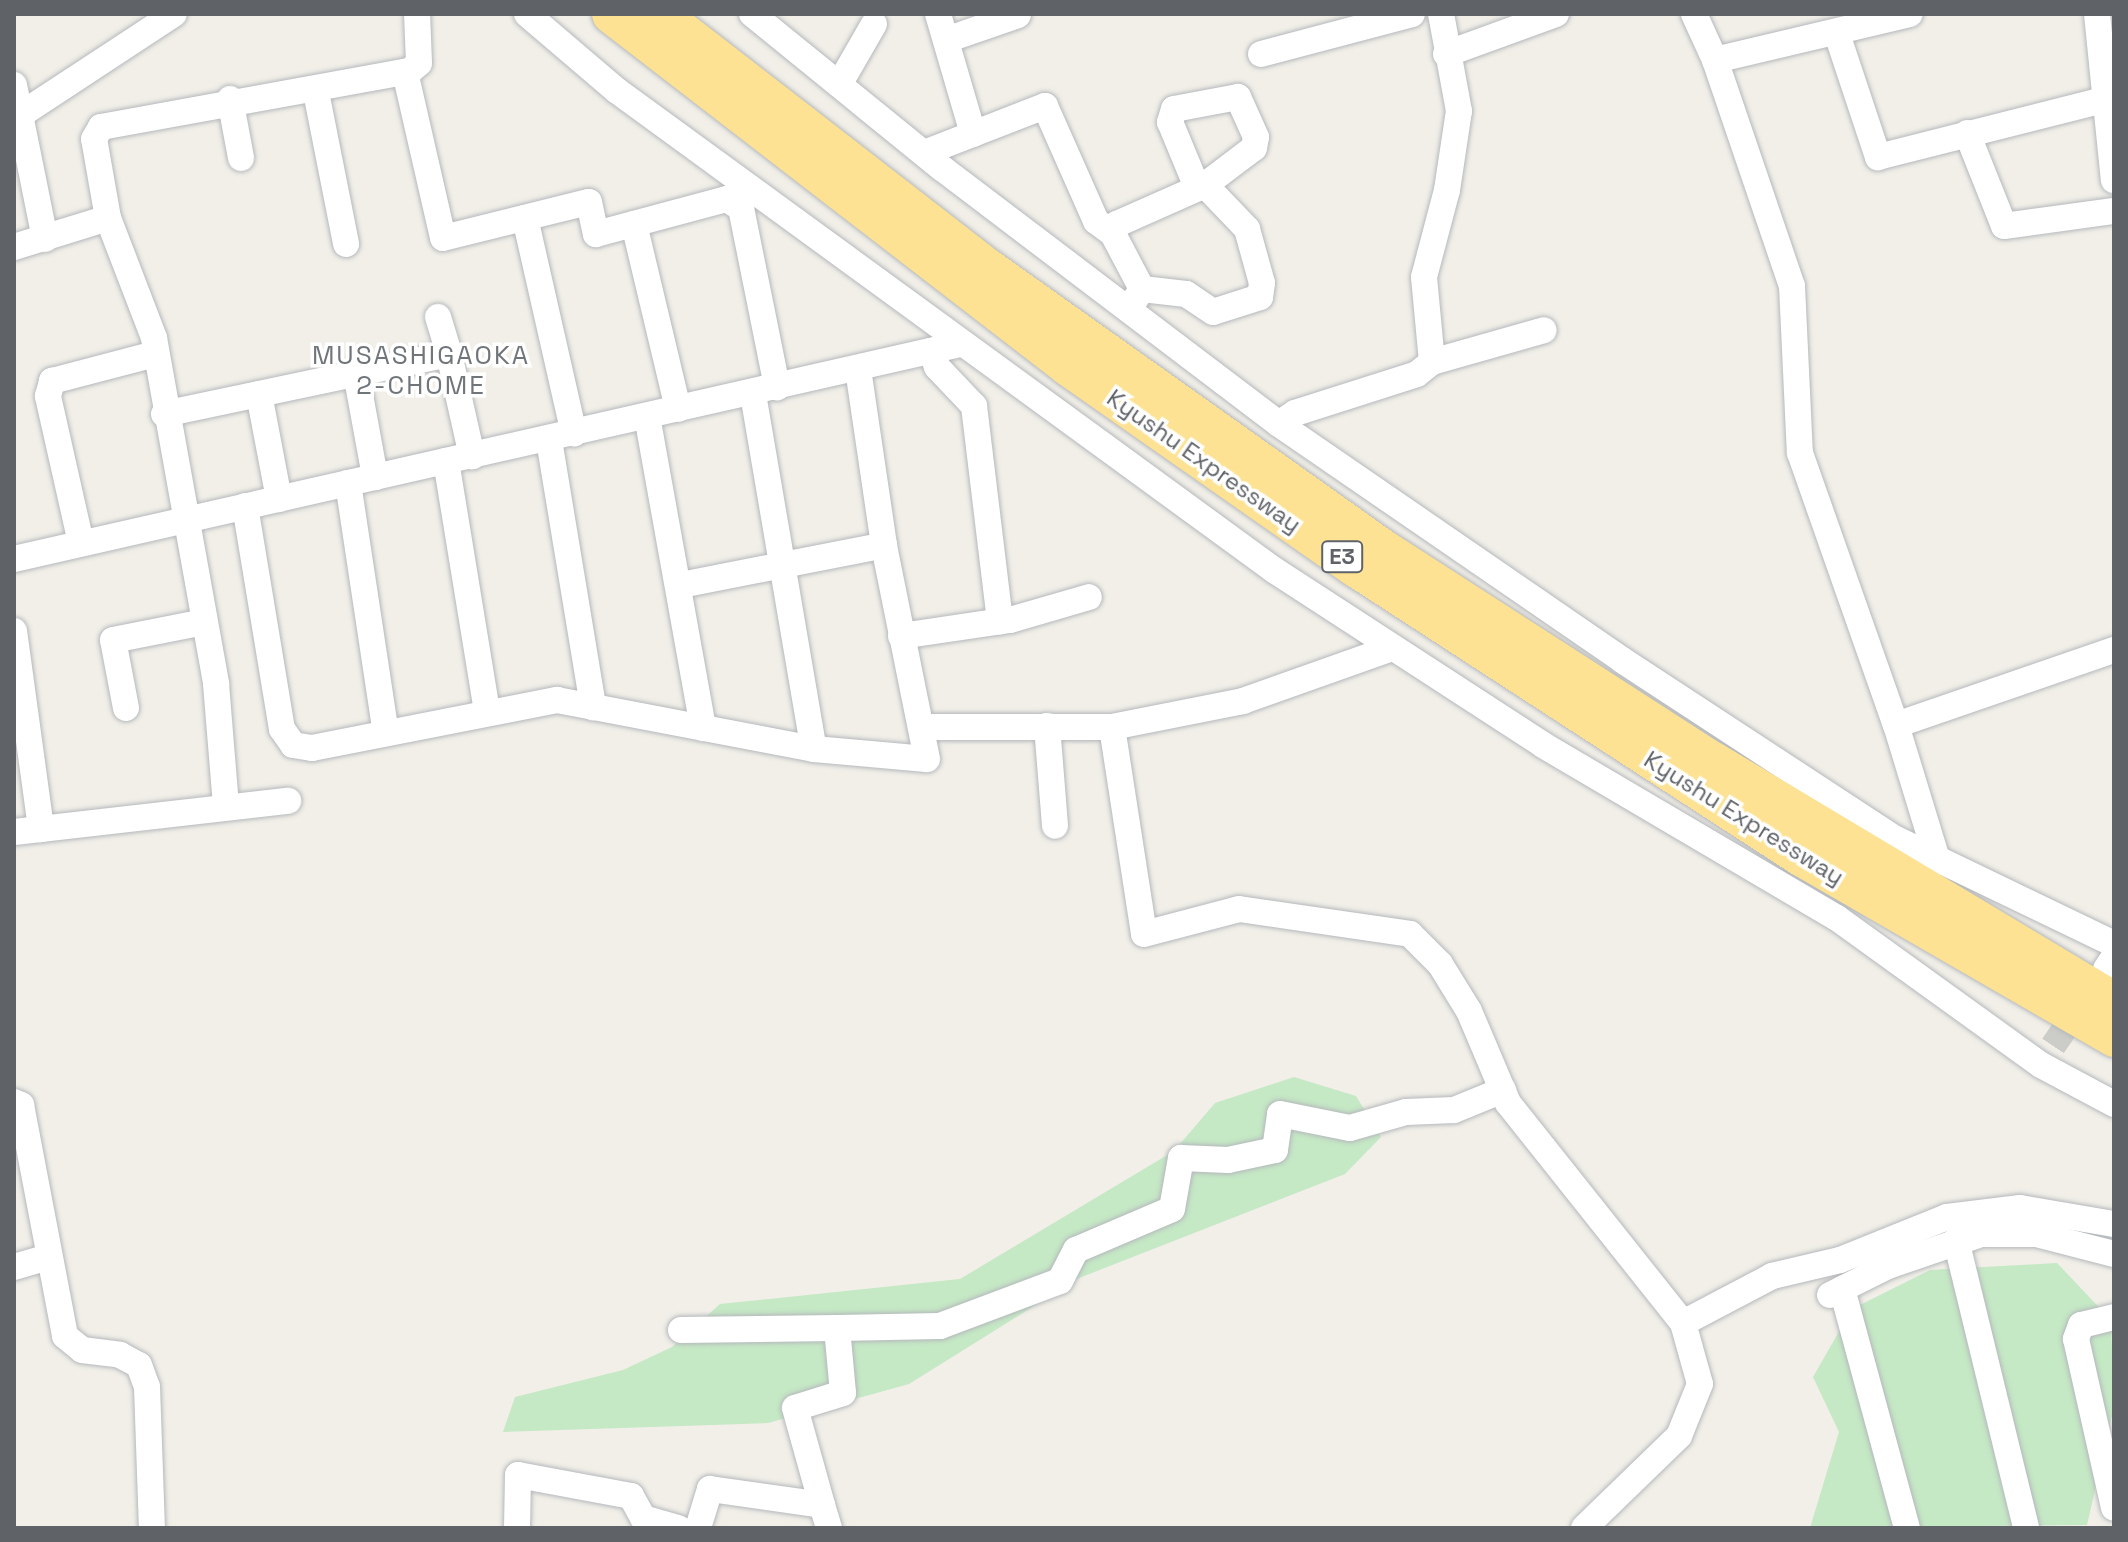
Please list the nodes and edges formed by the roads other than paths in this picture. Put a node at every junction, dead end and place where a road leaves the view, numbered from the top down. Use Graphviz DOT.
graph roads {
  1 [pos="174,14"];
  2 [pos="417,14"];
  3 [pos="527,14"];
  4 [pos="612,14"];
  5 [pos="659,14"];
  6 [pos="752,14"];
  7 [pos="938,14"];
  8 [pos="1412,14"];
  9 [pos="1441,14"];
  10 [pos="1556,14"];
  11 [pos="1694,14"];
  12 [pos="1910,14"];
  13 [pos="2097,14"];
  14 [pos="1018,15"];
  15 [pos="874,24"];
  16 [pos="1837,34"];
  17 [pos="946,40"];
  18 [pos="1261,54"];
  19 [pos="1446,54"];
  20 [pos="1715,60"];
  21 [pos="405,72"];
  22 [pos="840,83"];
  23 [pos="14,85"];
  24 [pos="316,92"];
  25 [pos="230,99"];
  26 [pos="2103,100"];
  27 [pos="17,116"];
  28 [pos="1967,133"];
  29 [pos="973,134"];
  30 [pos="924,153"];
  31 [pos="241,158"];
  32 [pos="2114,180"];
  33 [pos="2114,211"];
  34 [pos="108,218"];
  35 [pos="525,218"];
  36 [pos="634,224"];
  37 [pos="1113,234"];
  38 [pos="45,239"];
  39 [pos="346,244"];
  40 [pos="14,247"];
  41 [pos="1135,299"];
  42 [pos="438,317"];
  43 [pos="1544,330"];
  44 [pos="960,344"];
  45 [pos="931,351"];
  46 [pos="155,354"];
  47 [pos="449,354"];
  48 [pos="1432,362"];
  49 [pos="858,369"];
  50 [pos="356,373"];
  51 [pos="765,391"];
  52 [pos="259,394"];
  53 [pos="678,409"];
  54 [pos="164,414"];
  55 [pos="647,416"];
  56 [pos="1279,424"];
  57 [pos="561,437"];
  58 [pos="472,456"];
  59 [pos="446,461"];
  60 [pos="375,477"];
  61 [pos="348,483"];
  62 [pos="279,499"];
  63 [pos="245,506"];
  64 [pos="186,519"];
  65 [pos="81,543"];
  66 [pos="884,545"];
  67 [pos="14,559"];
  68 [pos="782,564"];
  69 [pos="681,585"];
  70 [pos="1089,597"];
  71 [pos="1000,621"];
  72 [pos="204,622"];
  73 [pos="14,631"];
  74 [pos="901,636"];
  75 [pos="1389,649"];
  76 [pos="2114,650"];
  77 [pos="593,707"];
  78 [pos="126,708"];
  79 [pos="487,712"];
  80 [pos="1896,725"];
  81 [pos="1047,726"];
  82 [pos="921,727"];
  83 [pos="1112,727"];
  84 [pos="703,728"];
  85 [pos="386,733"];
  86 [pos="814,749"];
  87 [pos="288,801"];
  88 [pos="226,805"];
  89 [pos="1055,826"];
  90 [pos="41,829"];
  91 [pos="14,832"];
  92 [pos="1938,862"];
  93 [pos="2112,968"];
  94 [pos="2114,1037"];
  95 [pos="1503,1090"];
  96 [pos="14,1102"];
  97 [pos="2114,1104"];
  98 [pos="2114,1224"];
  99 [pos="1956,1240"];
  100 [pos="2114,1254"];
  101 [pos="48,1257"];
  102 [pos="14,1267"];
  103 [pos="2114,1317"];
  104 [pos="1683,1323"];
  105 [pos="837,1328"];
  106 [pos="681,1330"];
  107 [pos="2114,1508"];
  108 [pos="826,1516"];
  109 [pos="152,1528"];
  110 [pos="517,1528"];
  111 [pos="679,1528"];
  112 [pos="698,1528"];
  113 [pos="1584,1528"];
  114 [pos="1907,1528"];
  115 [pos="2026,1528"];
  1 -- 27 [label="street"];
  2 -- 21 [label="street"];
  3 -- 44 [label="street"];
  4 -- 94 [label="highway, Kyushu Expressway / E3"];
  5 -- 93 [label="highway, Kyushu Expressway / E3"];
  6 -- 22 [label="street"];
  7 -- 17 [label="street"];
  8 -- 18 [label="street"];
  9 -- 19 [label="street"];
  10 -- 19 [label="street"];
  11 -- 20 [label="street"];
  12 -- 16 [label="street"];
  13 -- 26 [label="street"];
  14 -- 17 [label="street"];
  15 -- 22 [label="street"];
  16 -- 20 [label="street"];
  16 -- 28 [label="street"];
  17 -- 29 [label="street"];
  19 -- 48 [label="street"];
  20 -- 80 [label="street"];
  21 -- 24 [label="street"];
  21 -- 35 [label="street"];
  22 -- 30 [label="street"];
  23 -- 27 [label="street"];
  24 -- 25 [label="street"];
  24 -- 39 [label="street"];
  25 -- 31 [label="street"];
  25 -- 34 [label="street"];
  26 -- 28 [label="street"];
  26 -- 32 [label="street"];
  27 -- 38 [label="street"];
  28 -- 33 [label="street"];
  29 -- 30 [label="street"];
  29 -- 37 [label="street"];
  30 -- 41 [label="street"];
  34 -- 38 [label="street"];
  34 -- 46 [label="street"];
  35 -- 36 [label="street"];
  35 -- 57 [label="street"];
  36 -- 51 [label="street"];
  36 -- 53 [label="street"];
  37 -- 41 [label="street"];
  37 -- 41 [label="street"];
  38 -- 40 [label="street"];
  41 -- 56 [label="street"];
  42 -- 47 [label="street"];
  43 -- 48 [label="street"];
  44 -- 45 [label="street"];
  44 -- 75 [label="street"];
  45 -- 49 [label="street"];
  45 -- 71 [label="street"];
  46 -- 54 [label="street"];
  46 -- 65 [label="street"];
  47 -- 50 [label="street"];
  47 -- 58 [label="street"];
  48 -- 56 [label="street"];
  49 -- 51 [label="street"];
  49 -- 66 [label="street"];
  50 -- 52 [label="street"];
  50 -- 60 [label="street"];
  51 -- 53 [label="street"];
  51 -- 68 [label="street"];
  52 -- 54 [label="street"];
  52 -- 62 [label="street"];
  53 -- 55 [label="street"];
  54 -- 64 [label="street"];
  55 -- 57 [label="street"];
  55 -- 69 [label="street"];
  56 -- 92 [label="street"];
  57 -- 58 [label="street"];
  57 -- 77 [label="street"];
  58 -- 59 [label="street"];
  59 -- 60 [label="street"];
  59 -- 79 [label="street"];
  60 -- 61 [label="street"];
  61 -- 62 [label="street"];
  61 -- 85 [label="street"];
  62 -- 63 [label="street"];
  63 -- 64 [label="street"];
  63 -- 85 [label="street"];
  64 -- 65 [label="street"];
  64 -- 72 [label="street"];
  65 -- 67 [label="street"];
  66 -- 68 [label="street"];
  66 -- 74 [label="street"];
  68 -- 69 [label="street"];
  68 -- 86 [label="street"];
  69 -- 84 [label="street"];
  70 -- 71 [label="street"];
  71 -- 74 [label="street"];
  72 -- 78 [label="street"];
  72 -- 88 [label="street"];
  73 -- 90 [label="street"];
  74 -- 82 [label="street"];
  75 -- 83 [label="street"];
  75 -- 97 [label="street"];
  76 -- 80 [label="street"];
  77 -- 79 [label="street"];
  77 -- 84 [label="street"];
  79 -- 85 [label="street"];
  80 -- 92 [label="street"];
  81 -- 82 [label="street"];
  81 -- 83 [label="street"];
  81 -- 89 [label="street"];
  82 -- 86 [label="street"];
  83 -- 95 [label="street"];
  84 -- 86 [label="street"];
  87 -- 88 [label="street"];
  88 -- 90 [label="street"];
  90 -- 91 [label="street"];
  92 -- 93 [label="street"];
  95 -- 104 [label="street"];
  95 -- 105 [label="street"];
  96 -- 101 [label="street"];
  98 -- 104 [label="street"];
  99 -- 100 [label="street"];
  99 -- 114 [label="street"];
  99 -- 115 [label="street"];
  101 -- 102 [label="street"];
  101 -- 109 [label="street"];
  103 -- 107 [label="street"];
  104 -- 113 [label="street"];
  105 -- 106 [label="street"];
  105 -- 108 [label="street"];
  108 -- 112 [label="street"];
  110 -- 111 [label="street"];
}
